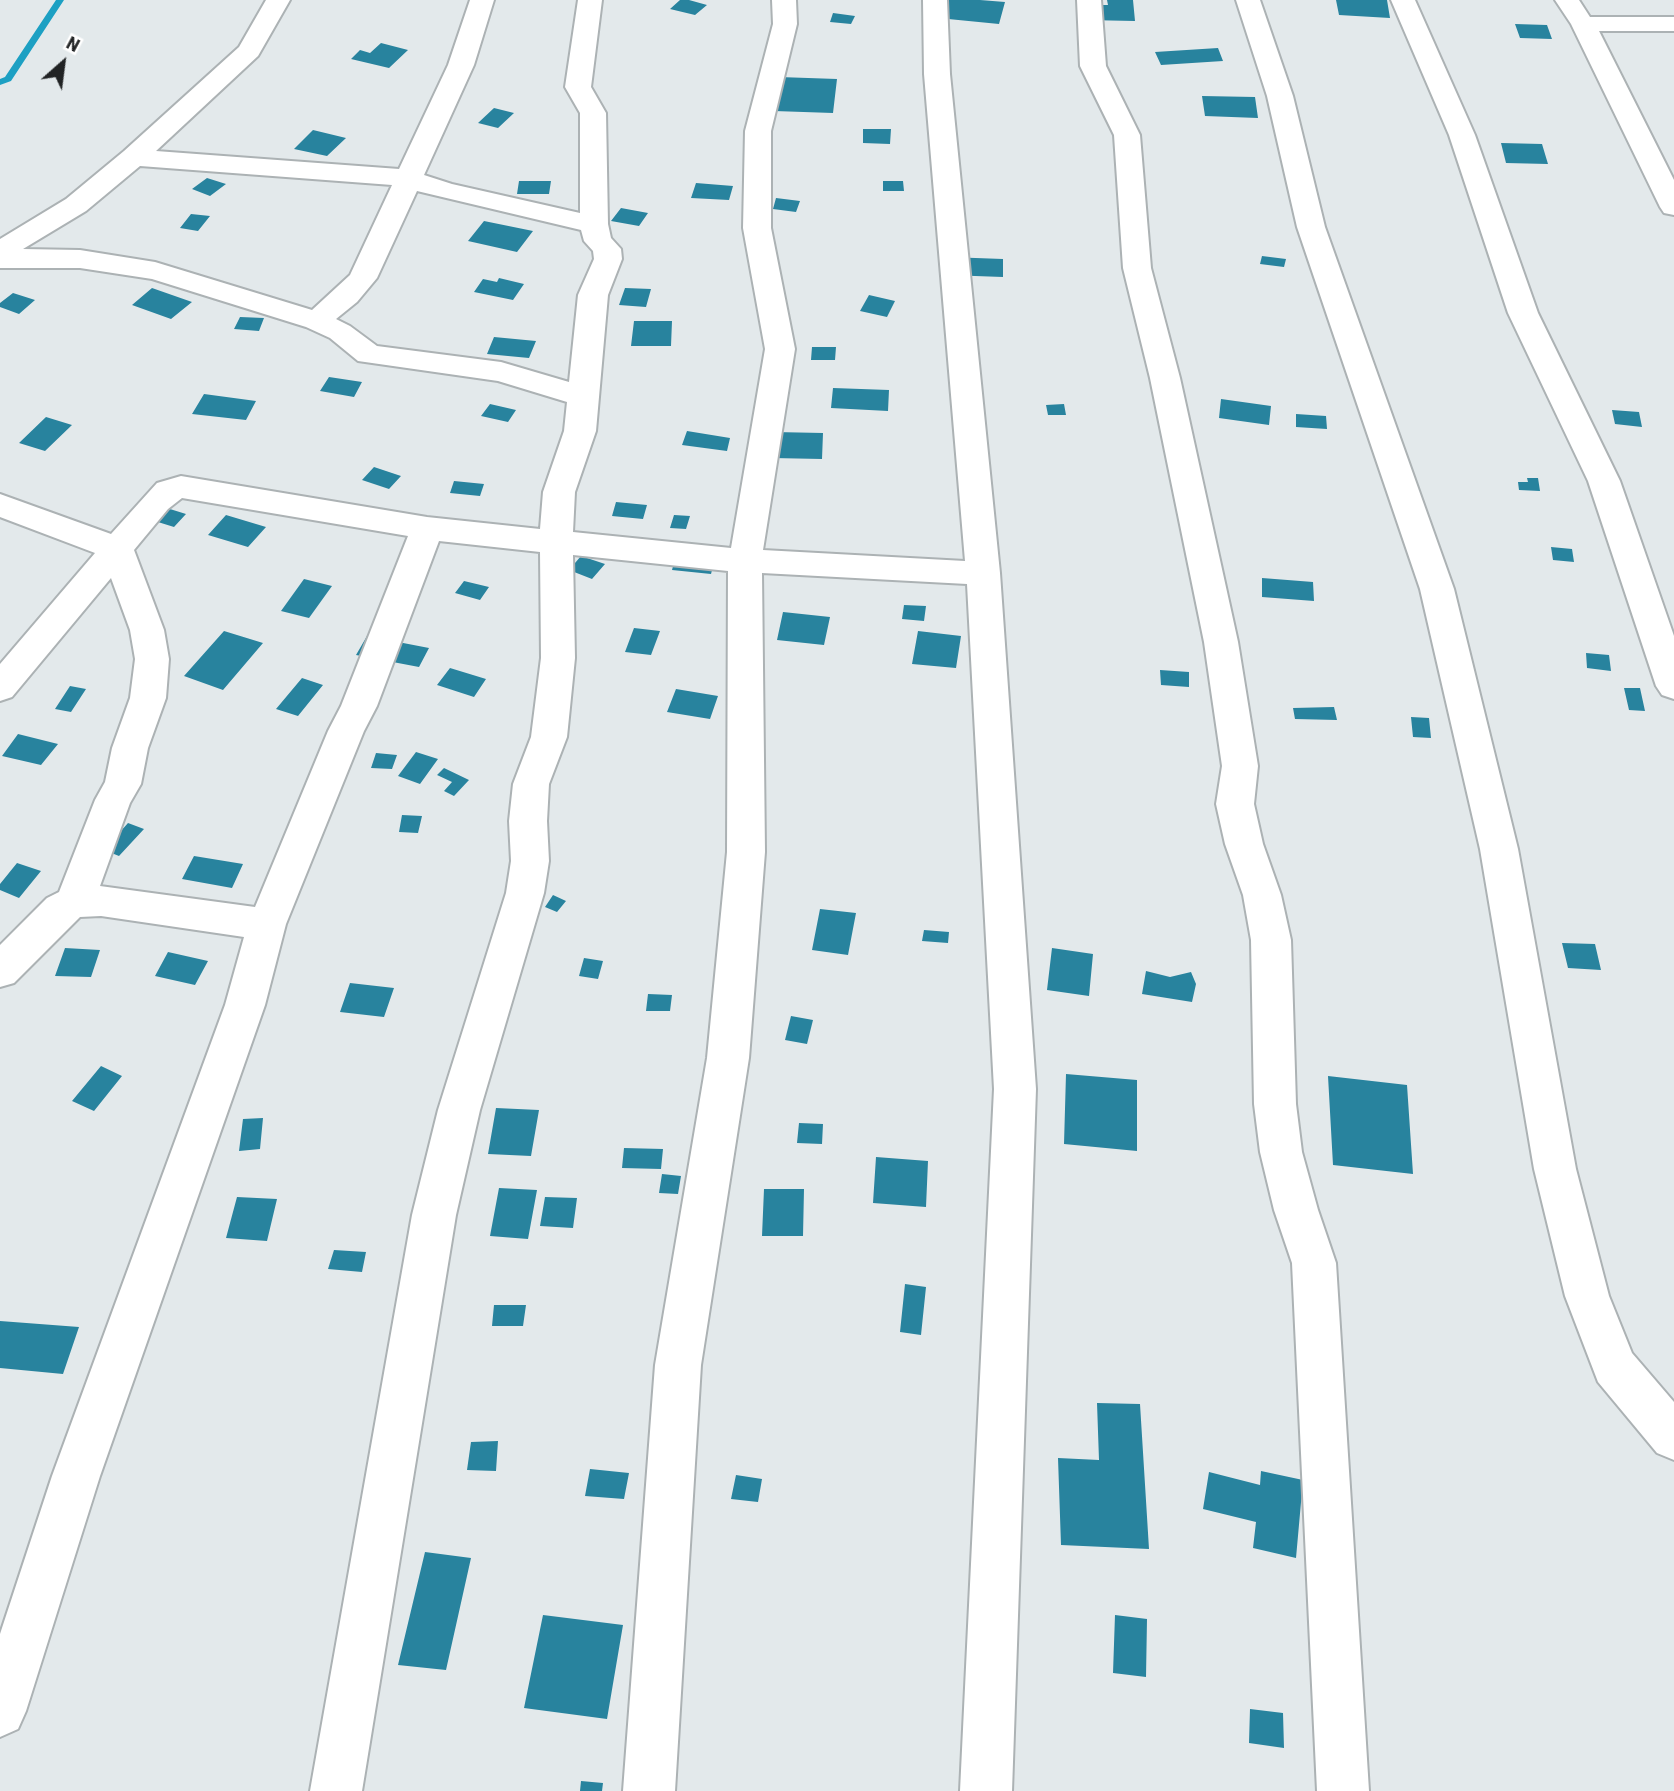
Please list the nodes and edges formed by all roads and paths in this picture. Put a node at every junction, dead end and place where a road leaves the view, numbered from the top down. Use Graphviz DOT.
graph roads {
  1 [pos="278,0"];
  2 [pos="482,0"];
  3 [pos="590,0"];
  4 [pos="784,0"];
  5 [pos="935,0"];
  6 [pos="1089,0"];
  7 [pos="1248,0"];
  8 [pos="1403,0"];
  9 [pos="1567,0"];
  10 [pos="1583,24"];
  11 [pos="1674,24"];
  12 [pos="134,157"];
  13 [pos="407,178"];
  14 [pos="1674,207"];
  15 [pos="594,224"];
  16 [pos="0,251"];
  17 [pos="0,259"];
  18 [pos="316,321"];
  19 [pos="585,397"];
  20 [pos="0,505"];
  21 [pos="426,528"];
  22 [pos="556,541"];
  23 [pos="117,549"];
  24 [pos="745,561"];
  25 [pos="983,573"];
  26 [pos="1674,686"];
  27 [pos="0,688"];
  28 [pos="75,902"];
  29 [pos="267,924"];
  30 [pos="0,971"];
  31 [pos="1674,1437"];
  32 [pos="0,1711"];
  33 [pos="336,1791"];
  34 [pos="649,1791"];
  35 [pos="986,1791"];
  36 [pos="1343,1791"];
  1 -- 12 [label="street"];
  2 -- 13 [label="street"];
  3 -- 15 [label="street"];
  4 -- 24 [label="street"];
  5 -- 25 [label="street"];
  6 -- 36 [label="street"];
  7 -- 31 [label="street"];
  8 -- 26 [label="street"];
  9 -- 10 [label="street"];
  10 -- 11 [label="street"];
  10 -- 14 [label="street"];
  12 -- 13 [label="street"];
  12 -- 16 [label="street"];
  13 -- 15 [label="street"];
  13 -- 18 [label="street"];
  15 -- 19 [label="street"];
  17 -- 18 [label="street"];
  18 -- 19 [label="street"];
  19 -- 22 [label="street"];
  20 -- 23 [label="street"];
  21 -- 22 [label="street"];
  21 -- 23 [label="street"];
  21 -- 29 [label="street"];
  22 -- 24 [label="street"];
  22 -- 33 [label="street"];
  23 -- 27 [label="street"];
  23 -- 28 [label="street"];
  24 -- 25 [label="street"];
  24 -- 34 [label="street"];
  25 -- 35 [label="street"];
  28 -- 29 [label="street"];
  28 -- 30 [label="street"];
  29 -- 32 [label="street"];
}
